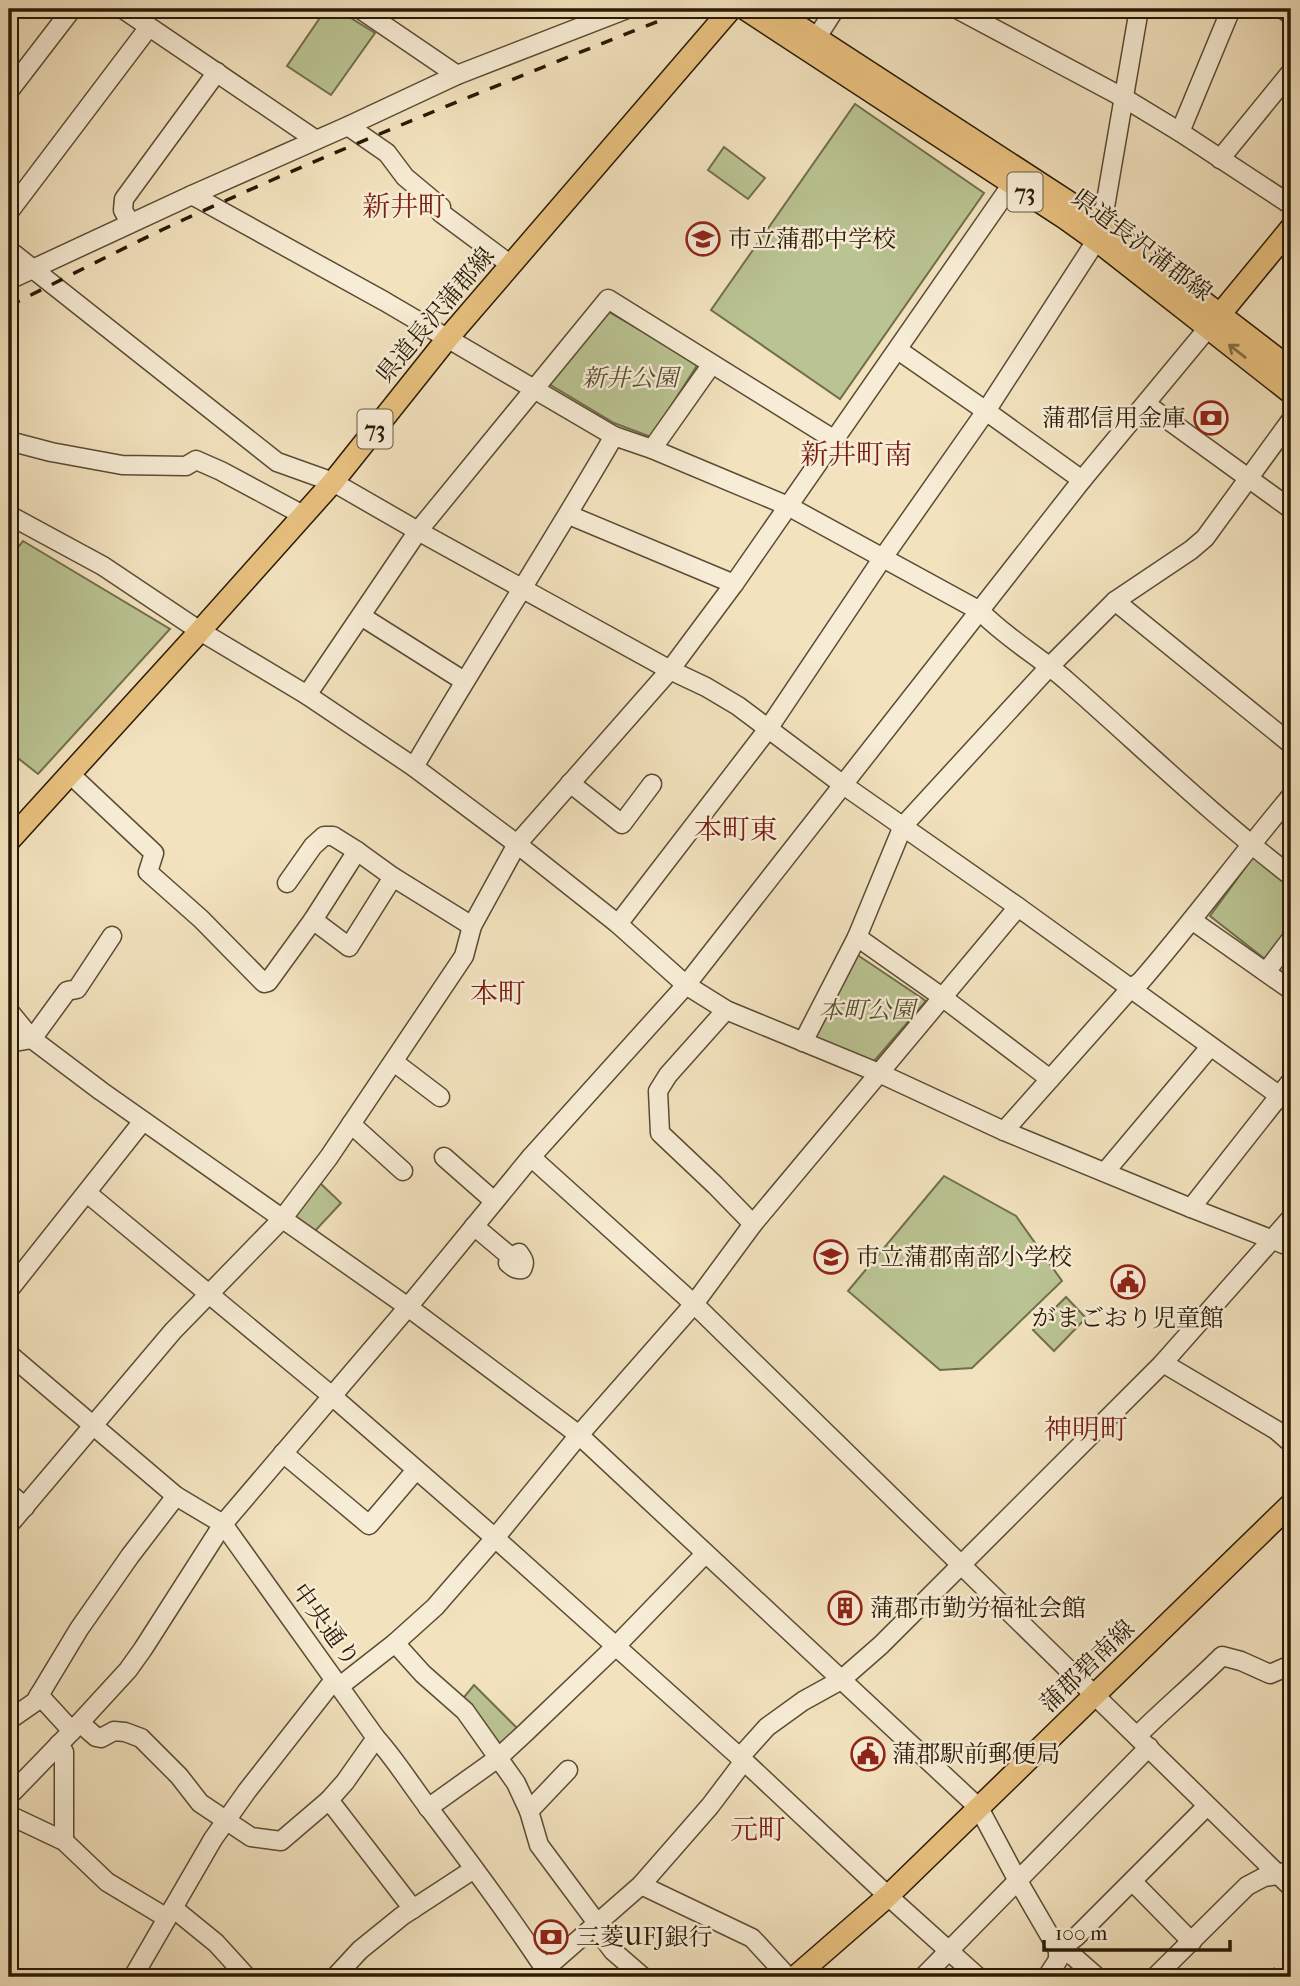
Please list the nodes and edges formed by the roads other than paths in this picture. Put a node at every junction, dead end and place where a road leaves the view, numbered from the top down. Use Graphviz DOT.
graph roads {
  1 [pos="72,9"];
  2 [pos="123,9"];
  3 [pos="360,9"];
  4 [pos="627,9"];
  5 [pos="731,9"];
  6 [pos="745,9"];
  7 [pos="772,9"];
  8 [pos="835,9"];
  9 [pos="957,9"];
  10 [pos="1231,9"];
  11 [pos="1283,9"];
  12 [pos="1138,10"];
  13 [pos="1291,15"];
  14 [pos="149,27"];
  15 [pos="817,37"];
  16 [pos="217,72"];
  17 [pos="1291,72"];
  18 [pos="457,75"];
  19 [pos="9,91"];
  20 [pos="1124,98"];
  21 [pos="348,126"];
  22 [pos="1180,132"];
  23 [pos="316,140"];
  24 [pos="1220,159"];
  25 [pos="1012,184"];
  26 [pos="192,195"];
  27 [pos="1291,205"];
  28 [pos="9,212"];
  29 [pos="130,223"];
  30 [pos="1291,228"];
  31 [pos="1097,231"];
  32 [pos="9,250"];
  33 [pos="511,265"];
  34 [pos="33,268"];
  35 [pos="9,280"];
  36 [pos="1215,321"];
  37 [pos="447,339"];
  38 [pos="898,350"];
  39 [pos="712,364"];
  40 [pos="1291,369"];
  41 [pos="536,389"];
  42 [pos="1291,393"];
  43 [pos="1146,404"];
  44 [pos="986,411"];
  45 [pos="1291,420"];
  46 [pos="614,436"];
  47 [pos="833,439"];
  48 [pos="9,440"];
  49 [pos="652,449"];
  50 [pos="1249,478"];
  51 [pos="1082,480"];
  52 [pos="333,481"];
  53 [pos="788,506"];
  54 [pos="1291,509"];
  55 [pos="569,514"];
  56 [pos="9,515"];
  57 [pos="303,515"];
  58 [pos="418,531"];
  59 [pos="882,559"];
  60 [pos="734,584"];
  61 [pos="523,587"];
  62 [pos="1115,601"];
  63 [pos="980,611"];
  64 [pos="361,616"];
  65 [pos="200,631"];
  66 [pos="1050,666"];
  67 [pos="670,670"];
  68 [pos="464,681"];
  69 [pos="307,695"];
  70 [pos="768,729"];
  71 [pos="1291,744"];
  72 [pos="414,767"];
  73 [pos="70,774"];
  74 [pos="570,783"];
  75 [pos="652,784"];
  76 [pos="842,784"];
  77 [pos="1291,796"];
  78 [pos="903,826"];
  79 [pos="9,841"];
  80 [pos="517,844"];
  81 [pos="1250,844"];
  82 [pos="357,852"];
  83 [pos="1291,876"];
  84 [pos="393,877"];
  85 [pos="287,883"];
  86 [pos="1018,907"];
  87 [pos="313,920"];
  88 [pos="1193,921"];
  89 [pos="618,924"];
  90 [pos="472,926"];
  91 [pos="112,936"];
  92 [pos="856,937"];
  93 [pos="1291,939"];
  94 [pos="1266,972"];
  95 [pos="686,985"];
  96 [pos="1130,989"];
  97 [pos="1291,990"];
  98 [pos="942,997"];
  99 [pos="726,1010"];
  100 [pos="9,1011"];
  101 [pos="32,1039"];
  102 [pos="803,1042"];
  103 [pos="9,1043"];
  104 [pos="1210,1047"];
  105 [pos="394,1062"];
  106 [pos="879,1073"];
  107 [pos="1050,1079"];
  108 [pos="1291,1081"];
  109 [pos="440,1097"];
  110 [pos="1285,1100"];
  111 [pos="144,1121"];
  112 [pos="351,1124"];
  113 [pos="1004,1131"];
  114 [pos="444,1157"];
  115 [pos="531,1157"];
  116 [pos="403,1171"];
  117 [pos="1105,1172"];
  118 [pos="87,1193"];
  119 [pos="494,1201"];
  120 [pos="1191,1208"];
  121 [pos="283,1218"];
  122 [pos="1291,1218"];
  123 [pos="753,1224"];
  124 [pos="474,1226"];
  125 [pos="1273,1240"];
  126 [pos="1291,1247"];
  127 [pos="511,1257"];
  128 [pos="9,1290"];
  129 [pos="208,1293"];
  130 [pos="694,1304"];
  131 [pos="408,1307"];
  132 [pos="9,1354"];
  133 [pos="1163,1363"];
  134 [pos="332,1396"];
  135 [pos="92,1425"];
  136 [pos="579,1435"];
  137 [pos="1291,1443"];
  138 [pos="283,1453"];
  139 [pos="416,1470"];
  140 [pos="9,1493"];
  141 [pos="176,1496"];
  142 [pos="1291,1504"];
  143 [pos="25,1507"];
  144 [pos="223,1524"];
  145 [pos="9,1525"];
  146 [pos="495,1538"];
  147 [pos="705,1554"];
  148 [pos="962,1565"];
  149 [pos="395,1643"];
  150 [pos="616,1646"];
  151 [pos="1291,1665"];
  152 [pos="841,1680"];
  153 [pos="337,1683"];
  154 [pos="39,1695"];
  155 [pos="1096,1695"];
  156 [pos="9,1720"];
  157 [pos="76,1727"];
  158 [pos="376,1738"];
  159 [pos="1143,1741"];
  160 [pos="59,1744"];
  161 [pos="498,1758"];
  162 [pos="742,1759"];
  163 [pos="568,1770"];
  164 [pos="9,1796"];
  165 [pos="329,1800"];
  166 [pos="1207,1806"];
  167 [pos="428,1808"];
  168 [pos="979,1808"];
  169 [pos="529,1811"];
  170 [pos="9,1815"];
  171 [pos="225,1822"];
  172 [pos="64,1841"];
  173 [pos="474,1869"];
  174 [pos="1287,1877"];
  175 [pos="1018,1881"];
  176 [pos="1133,1882"];
  177 [pos="641,1885"];
  178 [pos="888,1896"];
  179 [pos="414,1909"];
  180 [pos="170,1913"];
  181 [pos="596,1925"];
  182 [pos="1192,1942"];
  183 [pos="1058,1950"];
  184 [pos="949,1952"];
  185 [pos="548,1975"];
  186 [pos="1099,1976"];
  187 [pos="133,1977"];
  188 [pos="247,1977"];
  189 [pos="335,1977"];
  190 [pos="643,1977"];
  191 [pos="788,1977"];
  192 [pos="795,1977"];
  193 [pos="923,1977"];
  194 [pos="978,1977"];
  195 [pos="1047,1977"];
  196 [pos="1155,1977"];
  1 -- 19 [label="street"];
  2 -- 14 [label="street"];
  3 -- 18 [label="street"];
  4 -- 18 [label="street"];
  5 -- 33 [label="main road, 県道長沢蒲郡線 / 73"];
  6 -- 25 [label="main road, 県道長沢蒲郡線 / 73"];
  7 -- 15 [label="main road, 県道長沢蒲郡線 / 73"];
  8 -- 15 [label="street"];
  9 -- 20 [label="street"];
  10 -- 22 [label="street"];
  11 -- 13 [label="street"];
  12 -- 20 [label="street"];
  14 -- 16 [label="street"];
  14 -- 28 [label="street"];
  15 -- 31 [label="main road, 県道長沢蒲郡線 / 73"];
  16 -- 23 [label="street"];
  16 -- 29 [label="street"];
  17 -- 24 [label="street"];
  18 -- 21 [label="street"];
  20 -- 22 [label="street"];
  20 -- 31 [label="street"];
  21 -- 23 [label="street"];
  21 -- 33 [label="street"];
  22 -- 24 [label="street"];
  23 -- 26 [label="street"];
  24 -- 27 [label="street"];
  25 -- 31 [label="main road, 県道長沢蒲郡線 / 73"];
  25 -- 38 [label="street"];
  26 -- 29 [label="street"];
  26 -- 37 [label="street"];
  29 -- 34 [label="street"];
  30 -- 36 [label="main road"];
  31 -- 36 [label="main road, 県道長沢蒲郡線 / 73"];
  31 -- 44 [label="street"];
  32 -- 34 [label="street"];
  33 -- 37 [label="main road, 県道長沢蒲郡線 / 73"];
  34 -- 35 [label="street"];
  34 -- 52 [label="street"];
  36 -- 40 [label="main road, 県道長沢蒲郡線 / 73"];
  42 -- 36 [label="main road, 県道長沢蒲郡線 / 73, one-way"];
  36 -- 43 [label="street"];
  37 -- 41 [label="street"];
  37 -- 52 [label="main road, 県道長沢蒲郡線 / 73"];
  38 -- 44 [label="street"];
  38 -- 47 [label="street"];
  39 -- 41 [label="street"];
  39 -- 47 [label="street"];
  39 -- 49 [label="street"];
  41 -- 46 [label="street"];
  41 -- 58 [label="street"];
  43 -- 50 [label="street"];
  43 -- 51 [label="street"];
  44 -- 51 [label="street"];
  44 -- 59 [label="street"];
  45 -- 50 [label="street"];
  46 -- 49 [label="street"];
  46 -- 55 [label="street"];
  47 -- 53 [label="street"];
  48 -- 57 [label="street"];
  49 -- 53 [label="street"];
  50 -- 54 [label="street"];
  50 -- 62 [label="street"];
  51 -- 63 [label="street"];
  52 -- 57 [label="main road, 県道長沢蒲郡線 / 73"];
  52 -- 58 [label="street"];
  53 -- 59 [label="street"];
  53 -- 60 [label="street"];
  55 -- 60 [label="street"];
  55 -- 61 [label="street"];
  56 -- 65 [label="street"];
  57 -- 65 [label="main road, 県道長沢蒲郡線 / 73"];
  58 -- 61 [label="street"];
  58 -- 64 [label="street"];
  59 -- 63 [label="street"];
  59 -- 70 [label="street"];
  60 -- 67 [label="street"];
  61 -- 67 [label="street"];
  61 -- 68 [label="street"];
  62 -- 66 [label="street"];
  62 -- 71 [label="street"];
  63 -- 66 [label="street"];
  63 -- 76 [label="street"];
  64 -- 68 [label="street"];
  64 -- 69 [label="street"];
  65 -- 69 [label="street"];
  65 -- 73 [label="main road, 県道長沢蒲郡線 / 73"];
  66 -- 78 [label="street"];
  66 -- 81 [label="street"];
  67 -- 70 [label="street"];
  67 -- 74 [label="street"];
  68 -- 72 [label="street"];
  69 -- 72 [label="street"];
  70 -- 76 [label="street"];
  70 -- 89 [label="street"];
  72 -- 80 [label="street"];
  73 -- 79 [label="main road, 県道長沢蒲郡線 / 73"];
  73 -- 87 [label="street"];
  74 -- 75 [label="street"];
  74 -- 80 [label="street"];
  76 -- 78 [label="street"];
  76 -- 95 [label="street"];
  77 -- 81 [label="street"];
  78 -- 86 [label="street"];
  78 -- 92 [label="street"];
  80 -- 89 [label="street"];
  80 -- 90 [label="street"];
  81 -- 83 [label="street"];
  81 -- 88 [label="street"];
  82 -- 84 [label="street"];
  82 -- 85 [label="street"];
  82 -- 87 [label="street"];
  84 -- 87 [label="street"];
  84 -- 90 [label="street"];
  86 -- 96 [label="street"];
  86 -- 98 [label="street"];
  88 -- 94 [label="street"];
  88 -- 96 [label="street"];
  89 -- 95 [label="street"];
  90 -- 105 [label="street"];
  91 -- 101 [label="street"];
  92 -- 98 [label="street"];
  92 -- 102 [label="street"];
  93 -- 94 [label="street"];
  94 -- 97 [label="street"];
  95 -- 99 [label="street"];
  95 -- 115 [label="street"];
  96 -- 104 [label="street"];
  96 -- 107 [label="street"];
  98 -- 106 [label="street"];
  98 -- 107 [label="street"];
  99 -- 102 [label="street"];
  99 -- 123 [label="street"];
  100 -- 101 [label="street"];
  101 -- 103 [label="street"];
  101 -- 111 [label="street"];
  102 -- 106 [label="street"];
  104 -- 110 [label="street"];
  104 -- 117 [label="street"];
  105 -- 109 [label="street"];
  105 -- 112 [label="street"];
  106 -- 113 [label="street"];
  106 -- 123 [label="street"];
  107 -- 113 [label="street"];
  108 -- 110 [label="street"];
  110 -- 120 [label="street"];
  111 -- 118 [label="street"];
  111 -- 121 [label="street"];
  112 -- 116 [label="street"];
  112 -- 121 [label="street"];
  113 -- 117 [label="street"];
  114 -- 119 [label="street"];
  115 -- 119 [label="street"];
  115 -- 130 [label="street"];
  117 -- 120 [label="street"];
  118 -- 128 [label="street"];
  118 -- 129 [label="street"];
  119 -- 124 [label="street"];
  120 -- 125 [label="street"];
  121 -- 129 [label="street"];
  121 -- 131 [label="street"];
  122 -- 125 [label="street"];
  123 -- 130 [label="street"];
  124 -- 127 [label="street"];
  124 -- 131 [label="street"];
  125 -- 126 [label="street"];
  125 -- 133 [label="street"];
  129 -- 134 [label="street"];
  129 -- 135 [label="street"];
  130 -- 136 [label="street"];
  130 -- 148 [label="street"];
  131 -- 134 [label="street"];
  131 -- 136 [label="street"];
  132 -- 135 [label="street, 中央通り"];
  133 -- 137 [label="street"];
  133 -- 148 [label="street"];
  134 -- 138 [label="street"];
  134 -- 139 [label="street"];
  135 -- 141 [label="street, 中央通り"];
  135 -- 143 [label="street"];
  136 -- 146 [label="street"];
  136 -- 147 [label="street"];
  138 -- 139 [label="street"];
  138 -- 144 [label="street"];
  139 -- 146 [label="street"];
  140 -- 143 [label="street"];
  141 -- 144 [label="street, 中央通り"];
  141 -- 154 [label="street"];
  142 -- 155 [label="main road, 蒲郡碧南線"];
  143 -- 145 [label="street"];
  144 -- 153 [label="street, 中央通り"];
  144 -- 157 [label="street"];
  146 -- 149 [label="street"];
  146 -- 150 [label="street"];
  147 -- 150 [label="street"];
  147 -- 152 [label="street"];
  148 -- 152 [label="street"];
  148 -- 155 [label="street"];
  149 -- 153 [label="street"];
  149 -- 161 [label="street"];
  150 -- 161 [label="street"];
  150 -- 162 [label="street"];
  151 -- 159 [label="street"];
  152 -- 162 [label="street"];
  152 -- 168 [label="street"];
  153 -- 158 [label="street, 中央通り"];
  153 -- 171 [label="street"];
  154 -- 156 [label="street"];
  154 -- 157 [label="street"];
  155 -- 159 [label="street"];
  155 -- 168 [label="main road, 蒲郡碧南線"];
  157 -- 160 [label="street"];
  157 -- 171 [label="street"];
  158 -- 165 [label="street"];
  158 -- 167 [label="street, 中央通り"];
  159 -- 166 [label="street"];
  159 -- 175 [label="street"];
  160 -- 164 [label="street"];
  160 -- 172 [label="street"];
  161 -- 167 [label="street"];
  161 -- 169 [label="street"];
  162 -- 177 [label="street"];
  162 -- 178 [label="street"];
  163 -- 169 [label="street"];
  165 -- 171 [label="street"];
  165 -- 179 [label="street"];
  166 -- 174 [label="street"];
  166 -- 176 [label="street"];
  167 -- 173 [label="street, 中央通り"];
  168 -- 175 [label="street"];
  168 -- 178 [label="main road, 蒲郡碧南線"];
  169 -- 181 [label="street"];
  170 -- 172 [label="street"];
  171 -- 180 [label="street"];
  172 -- 180 [label="street"];
  173 -- 179 [label="street"];
  173 -- 185 [label="street, 中央通り"];
  174 -- 182 [label="street"];
  175 -- 183 [label="street"];
  175 -- 184 [label="street"];
  176 -- 182 [label="street"];
  176 -- 183 [label="street"];
  177 -- 181 [label="street"];
  177 -- 191 [label="street"];
  178 -- 184 [label="street"];
  178 -- 192 [label="main road, 蒲郡碧南線"];
  179 -- 189 [label="street"];
  180 -- 187 [label="street"];
  180 -- 188 [label="street"];
  181 -- 185 [label="street"];
  181 -- 190 [label="street"];
  182 -- 196 [label="street"];
  183 -- 186 [label="street"];
  183 -- 195 [label="street"];
  184 -- 193 [label="street"];
  184 -- 194 [label="street"];
}
